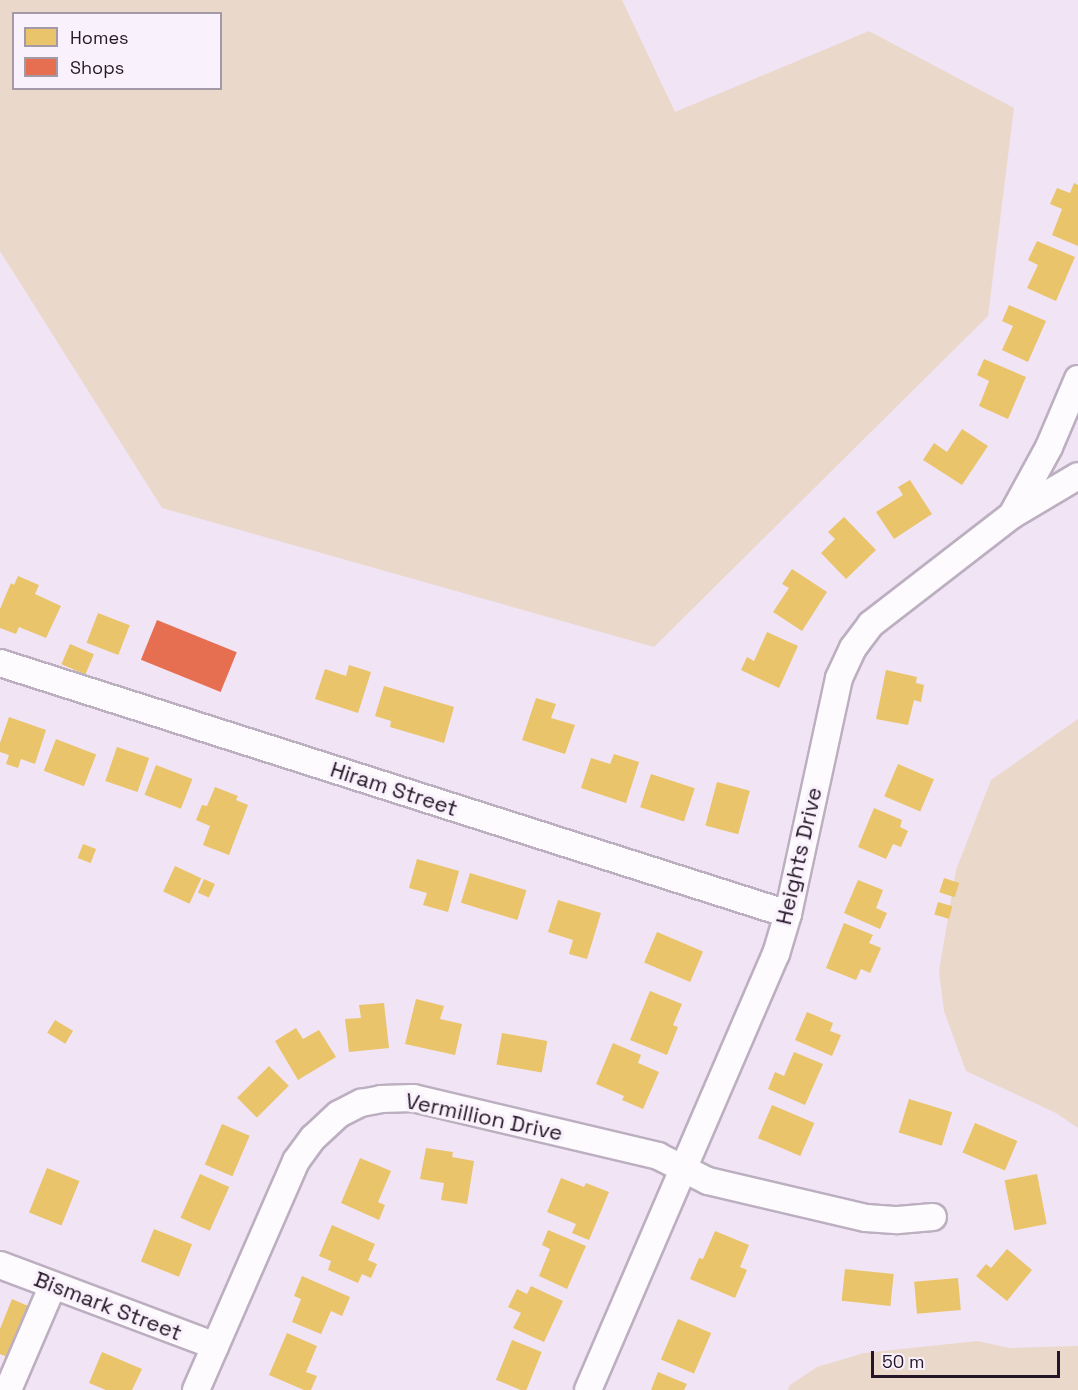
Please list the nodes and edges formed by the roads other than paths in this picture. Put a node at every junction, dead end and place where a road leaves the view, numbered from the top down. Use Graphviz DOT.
graph roads {
  1 [pos="1078,379"];
  2 [pos="1078,476"];
  3 [pos="1012,515"];
  4 [pos="0,663"];
  5 [pos="788,914"];
  6 [pos="682,1168"];
  7 [pos="933,1217"];
  8 [pos="0,1265"];
  9 [pos="53,1285"];
  10 [pos="215,1346"];
  11 [pos="8,1390"];
  12 [pos="196,1390"];
  13 [pos="588,1390"];
  1 -- 3 [label="street, Heights Drive"];
  2 -- 3 [label="street"];
  3 -- 5 [label="street, Heights Drive"];
  4 -- 5 [label="street, Hiram Street"];
  5 -- 6 [label="street, Heights Drive"];
  6 -- 7 [label="street, Vermillion Drive"];
  6 -- 10 [label="street, Vermillion Drive"];
  6 -- 13 [label="street, Heights Drive"];
  8 -- 9 [label="street, Bismark Street"];
  9 -- 10 [label="street, Bismark Street"];
  9 -- 11 [label="street"];
  10 -- 12 [label="street, Vermillion Drive"];
}
